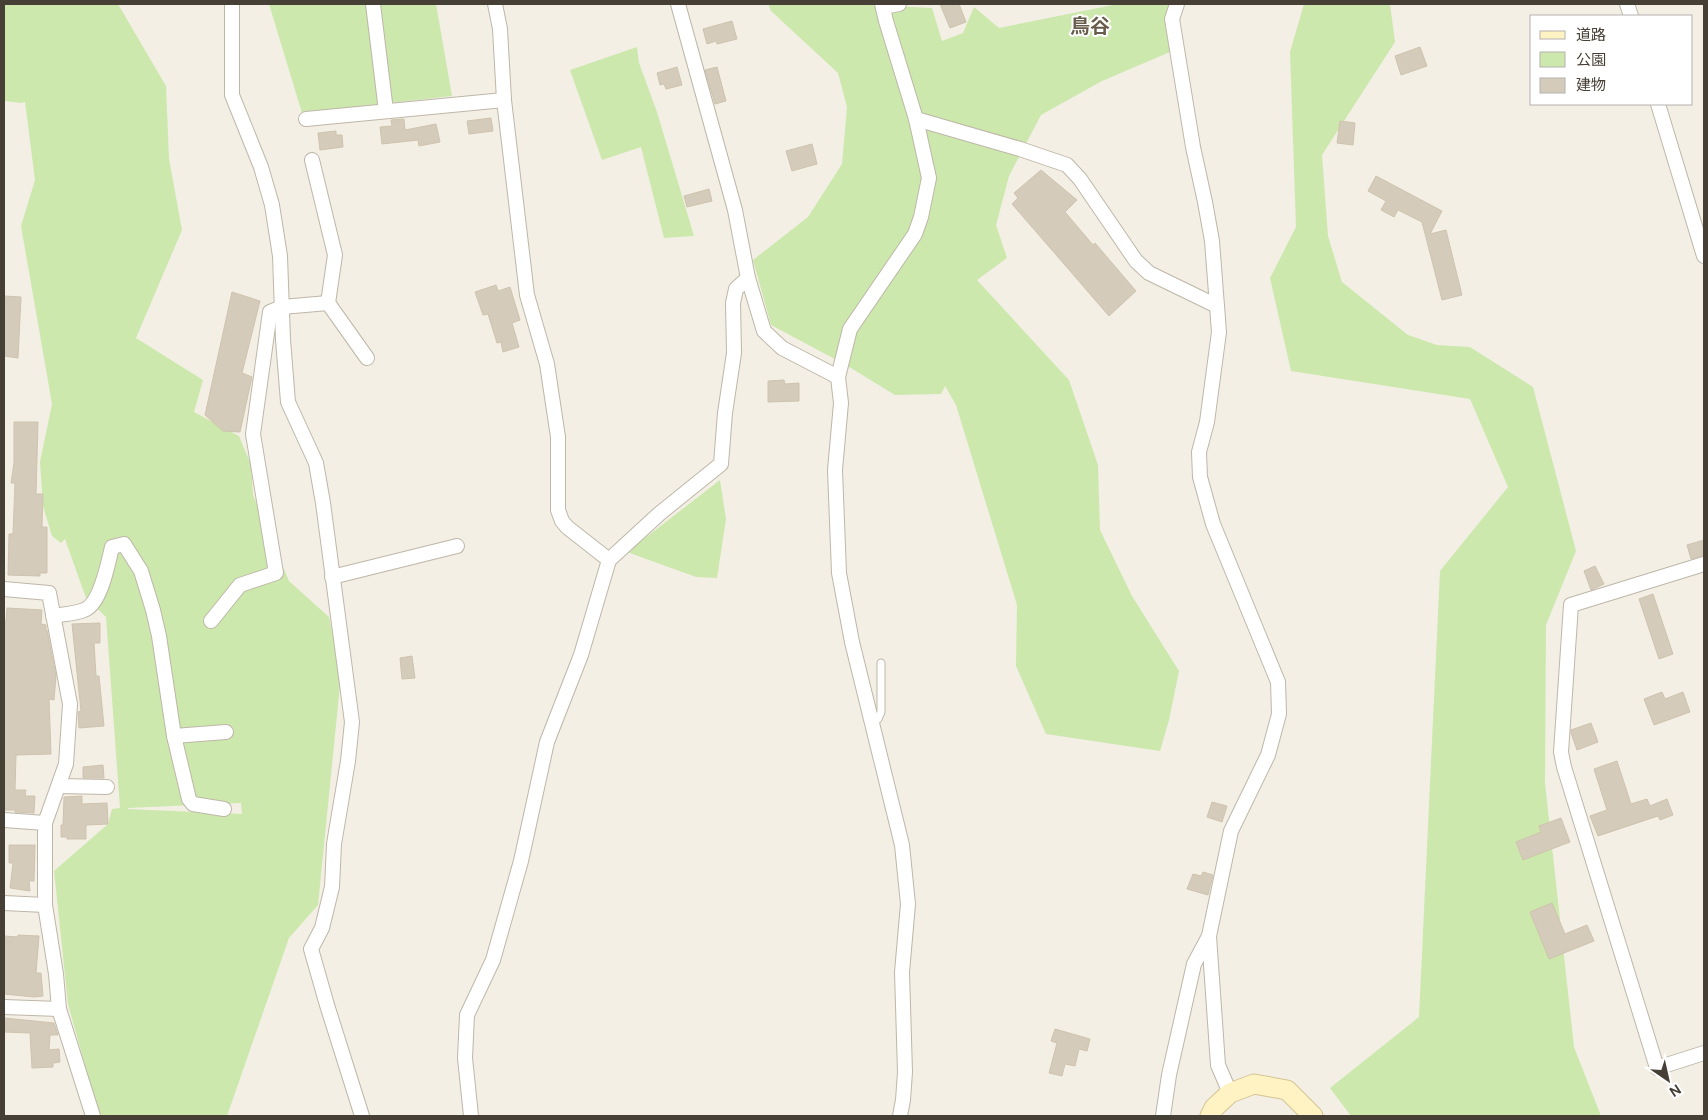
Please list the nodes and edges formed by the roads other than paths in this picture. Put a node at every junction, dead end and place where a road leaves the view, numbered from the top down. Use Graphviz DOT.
graph roads {
  1 [pos="232,4"];
  2 [pos="373,4"];
  3 [pos="495,4"];
  4 [pos="678,4"];
  5 [pos="899,4"];
  6 [pos="1177,4"];
  7 [pos="882,6"];
  8 [pos="504,100"];
  9 [pos="1658,105"];
  10 [pos="386,111"];
  11 [pos="306,119"];
  12 [pos="916,119"];
  13 [pos="312,160"];
  14 [pos="1704,256"];
  15 [pos="748,278"];
  16 [pos="328,303"];
  17 [pos="1217,306"];
  18 [pos="282,307"];
  19 [pos="367,358"];
  20 [pos="838,377"];
  21 [pos="456,546"];
  22 [pos="609,560"];
  23 [pos="1704,564"];
  24 [pos="332,577"];
  25 [pos="4,589"];
  26 [pos="53,616"];
  27 [pos="211,621"];
  28 [pos="881,663"];
  29 [pos="872,723"];
  30 [pos="226,732"];
  31 [pos="174,736"];
  32 [pos="59,786"];
  33 [pos="107,787"];
  34 [pos="224,808"];
  35 [pos="4,820"];
  36 [pos="45,823"];
  37 [pos="4,903"];
  38 [pos="45,905"];
  39 [pos="1209,936"];
  40 [pos="4,1007"];
  41 [pos="60,1009"];
  42 [pos="1704,1053"];
  43 [pos="1230,1093"];
  44 [pos="93,1116"];
  45 [pos="362,1116"];
  46 [pos="471,1116"];
  47 [pos="900,1116"];
  48 [pos="1163,1116"];
  49 [pos="1210,1116"];
  50 [pos="1313,1116"];
  1 -- 18 [label="street"];
  2 -- 10 [label="street"];
  3 -- 8 [label="street"];
  4 -- 15 [label="street"];
  5 -- 7 [label="street"];
  6 -- 17 [label="street"];
  7 -- 12 [label="street"];
  8 -- 10 [label="street"];
  8 -- 22 [label="street"];
  9 -- 14 [label="street"];
  10 -- 11 [label="street"];
  12 -- 17 [label="street"];
  12 -- 20 [label="street"];
  13 -- 16 [label="street"];
  15 -- 20 [label="street"];
  15 -- 22 [label="street"];
  16 -- 18 [label="street"];
  16 -- 19 [label="street"];
  17 -- 39 [label="street"];
  18 -- 24 [label="street"];
  18 -- 27 [label="street"];
  20 -- 29 [label="street"];
  21 -- 24 [label="street"];
  22 -- 46 [label="street"];
  23 -- 42 [label="street"];
  24 -- 45 [label="street"];
  25 -- 26 [label="street"];
  26 -- 31 [label="street"];
  26 -- 32 [label="street"];
  28 -- 29 [label="lane"];
  29 -- 47 [label="street"];
  30 -- 31 [label="street"];
  31 -- 34 [label="street"];
  32 -- 33 [label="street"];
  32 -- 36 [label="street"];
  35 -- 36 [label="street"];
  36 -- 38 [label="street"];
  37 -- 38 [label="street"];
  38 -- 41 [label="street"];
  39 -- 43 [label="street"];
  39 -- 48 [label="street"];
  40 -- 41 [label="street"];
  41 -- 44 [label="street"];
  43 -- 49 [label="street"];
  43 -- 50 [label="street"];
}
